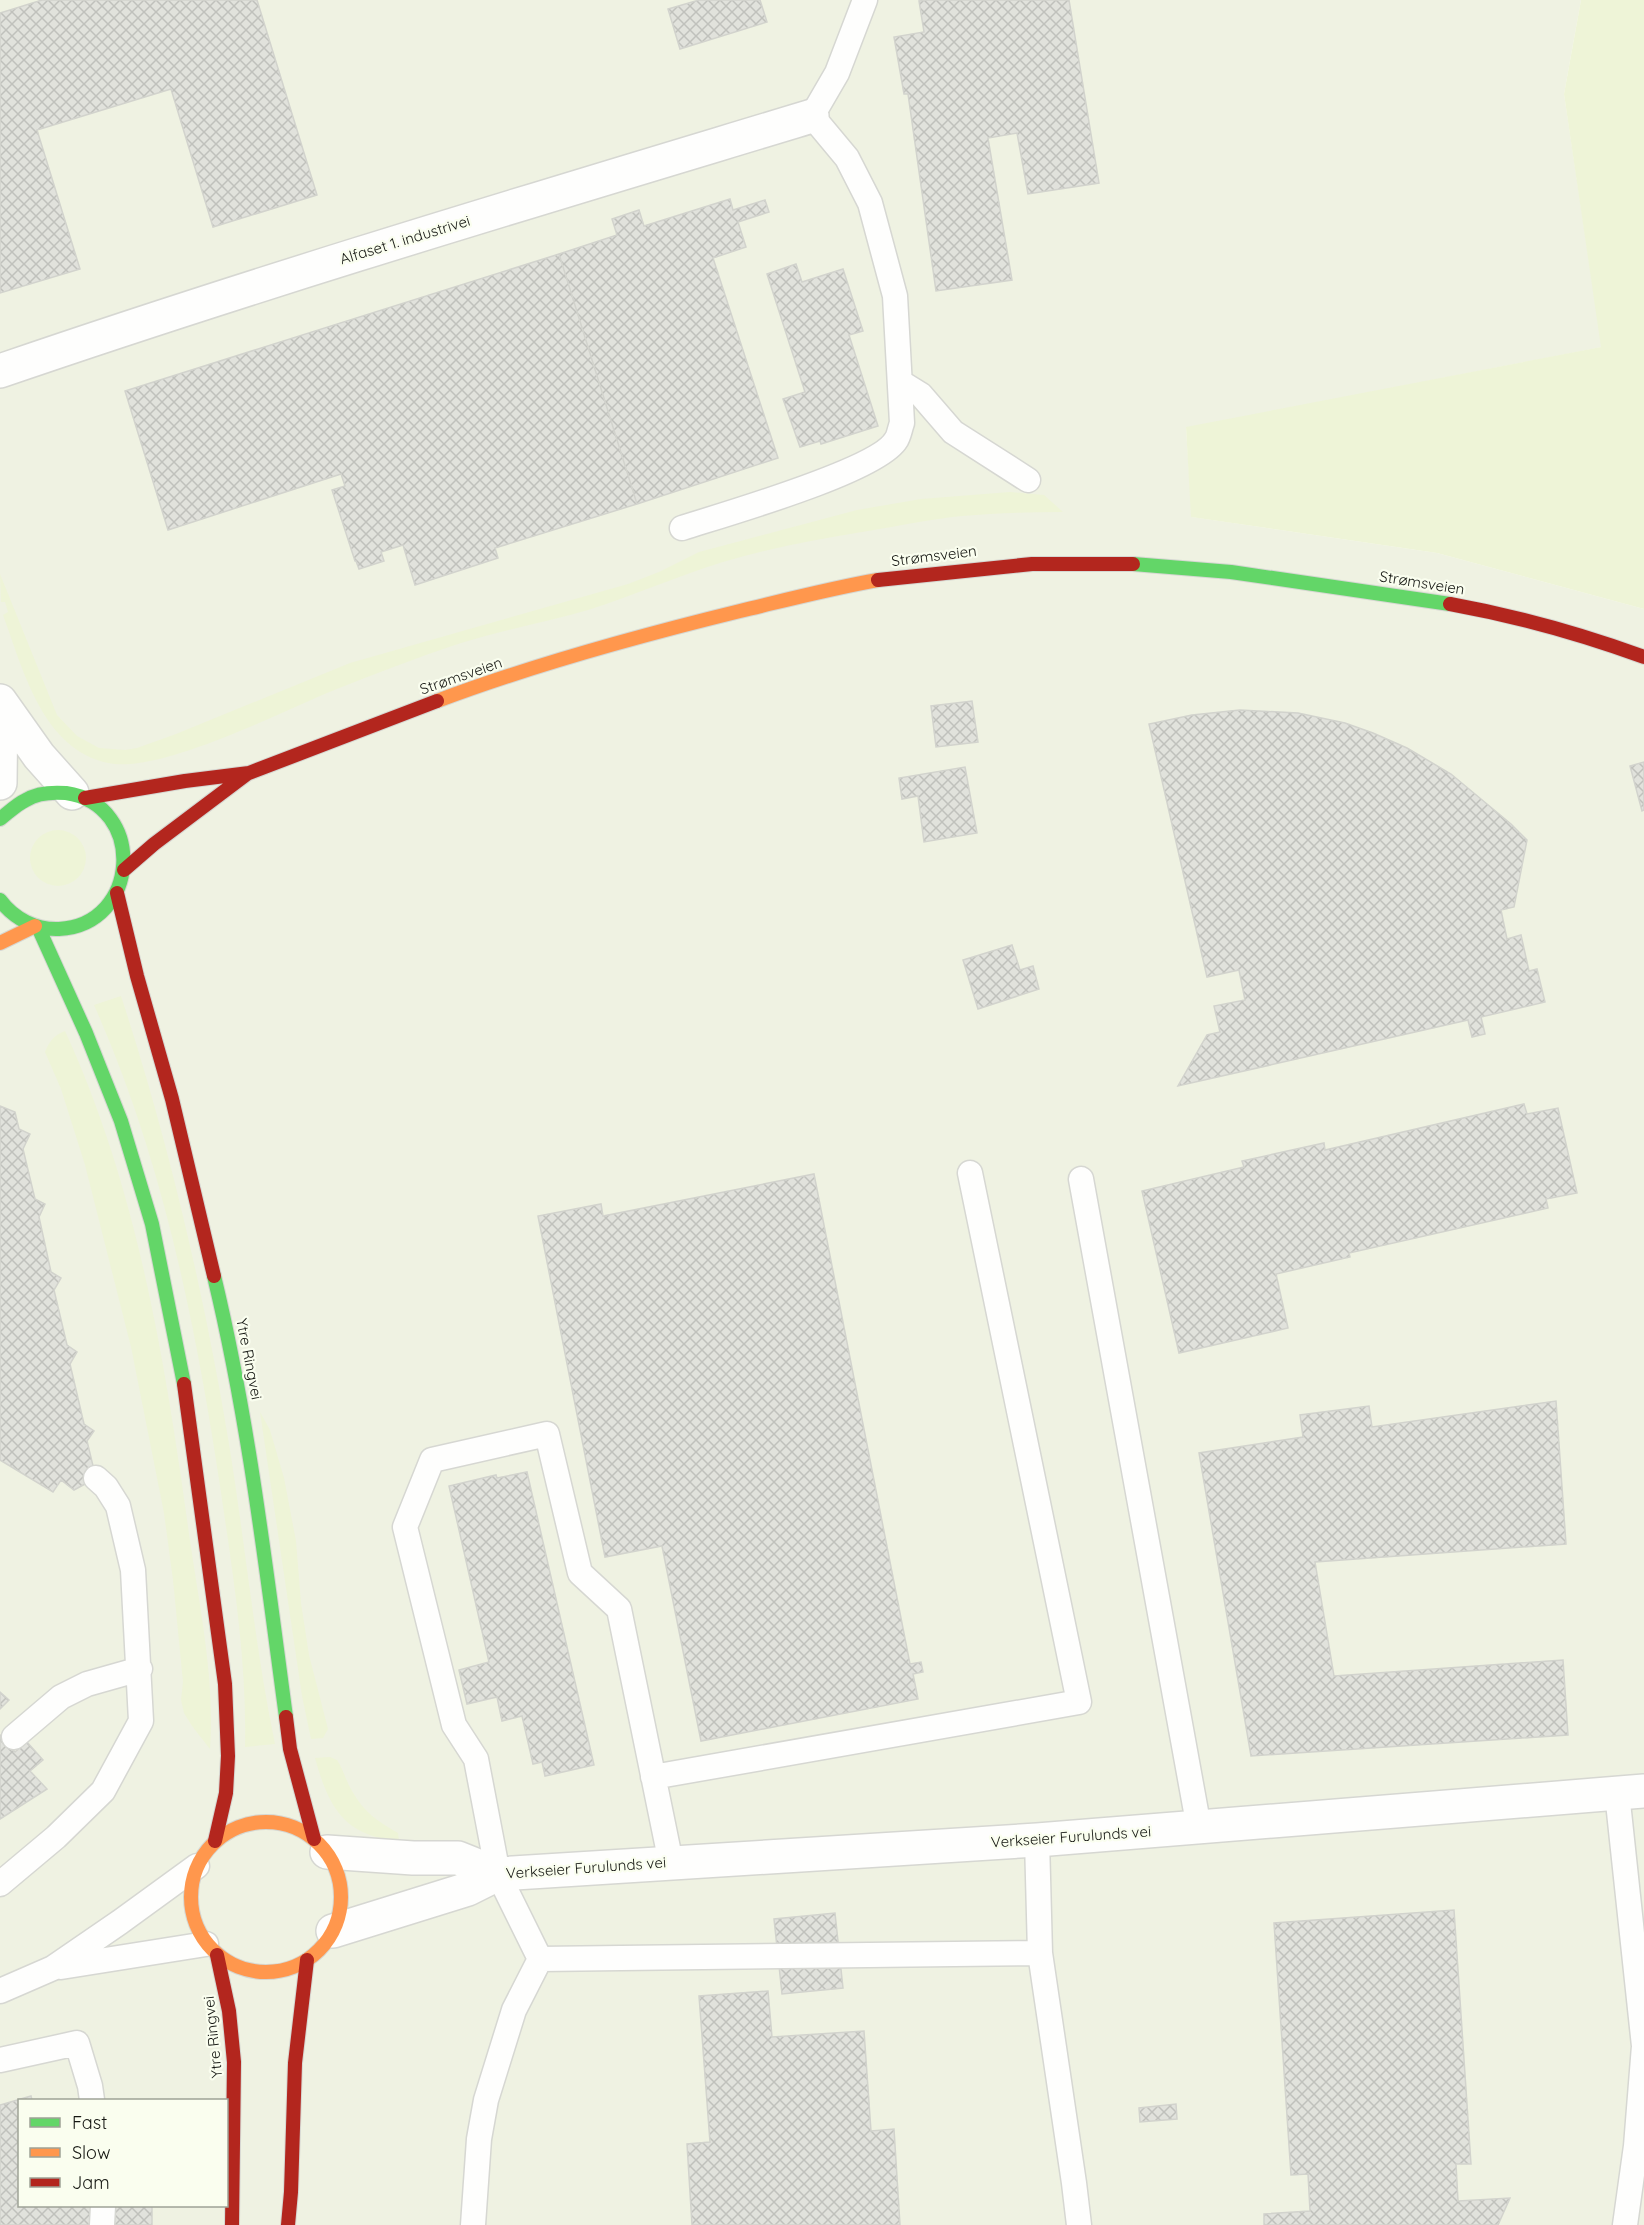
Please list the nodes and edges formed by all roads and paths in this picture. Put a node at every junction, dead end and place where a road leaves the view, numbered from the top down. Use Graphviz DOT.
graph roads {
  1 [pos="865,0"];
  2 [pos="813,116"];
  3 [pos="0,371"];
  4 [pos="900,382"];
  5 [pos="1028,480"];
  6 [pos="682,528"];
  7 [pos="1644,657"];
  8 [pos="0,702"];
  9 [pos="249,773"];
  10 [pos="0,783"];
  11 [pos="79,795"];
  12 [pos="0,819"];
  13 [pos="124,870"];
  14 [pos="117,893"];
  15 [pos="0,900"];
  16 [pos="37,926"];
  17 [pos="0,943"];
  18 [pos="970,1173"];
  19 [pos="1081,1179"];
  20 [pos="96,1478"];
  21 [pos="140,1669"];
  22 [pos="14,1737"];
  23 [pos="654,1777"];
  24 [pos="1631,1792"];
  25 [pos="1199,1828"];
  26 [pos="1037,1840"];
  27 [pos="214,1841"];
  28 [pos="320,1845"];
  29 [pos="671,1863"];
  30 [pos="197,1866"];
  31 [pos="498,1874"];
  32 [pos="0,1884"];
  33 [pos="333,1931"];
  34 [pos="212,1949"];
  35 [pos="1040,1953"];
  36 [pos="540,1959"];
  37 [pos="308,1960"];
  38 [pos="53,1968"];
  39 [pos="0,1991"];
  40 [pos="0,2060"];
  41 [pos="92,2099"];
  42 [pos="103,2207"];
  43 [pos="102,2225"];
  44 [pos="232,2225"];
  45 [pos="288,2225"];
  46 [pos="473,2225"];
  47 [pos="1079,2225"];
  48 [pos="1625,2225"];
  1 -- 2 [label="lane"];
  2 -- 3 [label="street, Alfaset 1. industrivei"];
  2 -- 4 [label="lane"];
  4 -- 5 [label="lane"];
  4 -- 6 [label="lane"];
  7 -- 9 [label="main road, Strømsveien"];
  8 -- 10 [label="street"];
  8 -- 11 [label="street"];
  9 -- 11 [label="main road, Strømsveien"];
  9 -- 13 [label="main road, Strømsveien"];
  11 -- 12 [label="main road, Strømsveien"];
  11 -- 13 [label="main road"];
  13 -- 14 [label="main road"];
  14 -- 16 [label="main road"];
  14 -- 28 [label="main road, Ytre Ringvei"];
  15 -- 16 [label="main road"];
  16 -- 17 [label="main road"];
  16 -- 27 [label="main road"];
  18 -- 23 [label="lane"];
  19 -- 25 [label="lane"];
  20 -- 21 [label="lane"];
  21 -- 22 [label="lane"];
  21 -- 32 [label="lane"];
  23 -- 29 [label="lane"];
  23 -- 31 [label="lane"];
  24 -- 25 [label="street, Verkseier Furulunds vei"];
  24 -- 48 [label="lane"];
  25 -- 26 [label="street, Verkseier Furulunds vei"];
  26 -- 29 [label="street, Verkseier Furulunds vei"];
  26 -- 35 [label="lane"];
  27 -- 28 [label="main road"];
  27 -- 30 [label="main road"];
  28 -- 31 [label="street, Verkseier Furulunds vei"];
  28 -- 33 [label="main road"];
  29 -- 31 [label="street, Verkseier Furulunds vei"];
  30 -- 34 [label="main road"];
  30 -- 38 [label="lane"];
  31 -- 33 [label="street, Verkseier Furulunds vei"];
  31 -- 36 [label="lane"];
  33 -- 37 [label="main road"];
  34 -- 37 [label="main road"];
  34 -- 38 [label="lane"];
  34 -- 44 [label="main road, Ytre Ringvei"];
  35 -- 36 [label="lane"];
  35 -- 47 [label="lane"];
  36 -- 46 [label="lane"];
  37 -- 45 [label="main road"];
  38 -- 39 [label="lane"];
  40 -- 41 [label="lane"];
  42 -- 43 [label="lane"];
}
